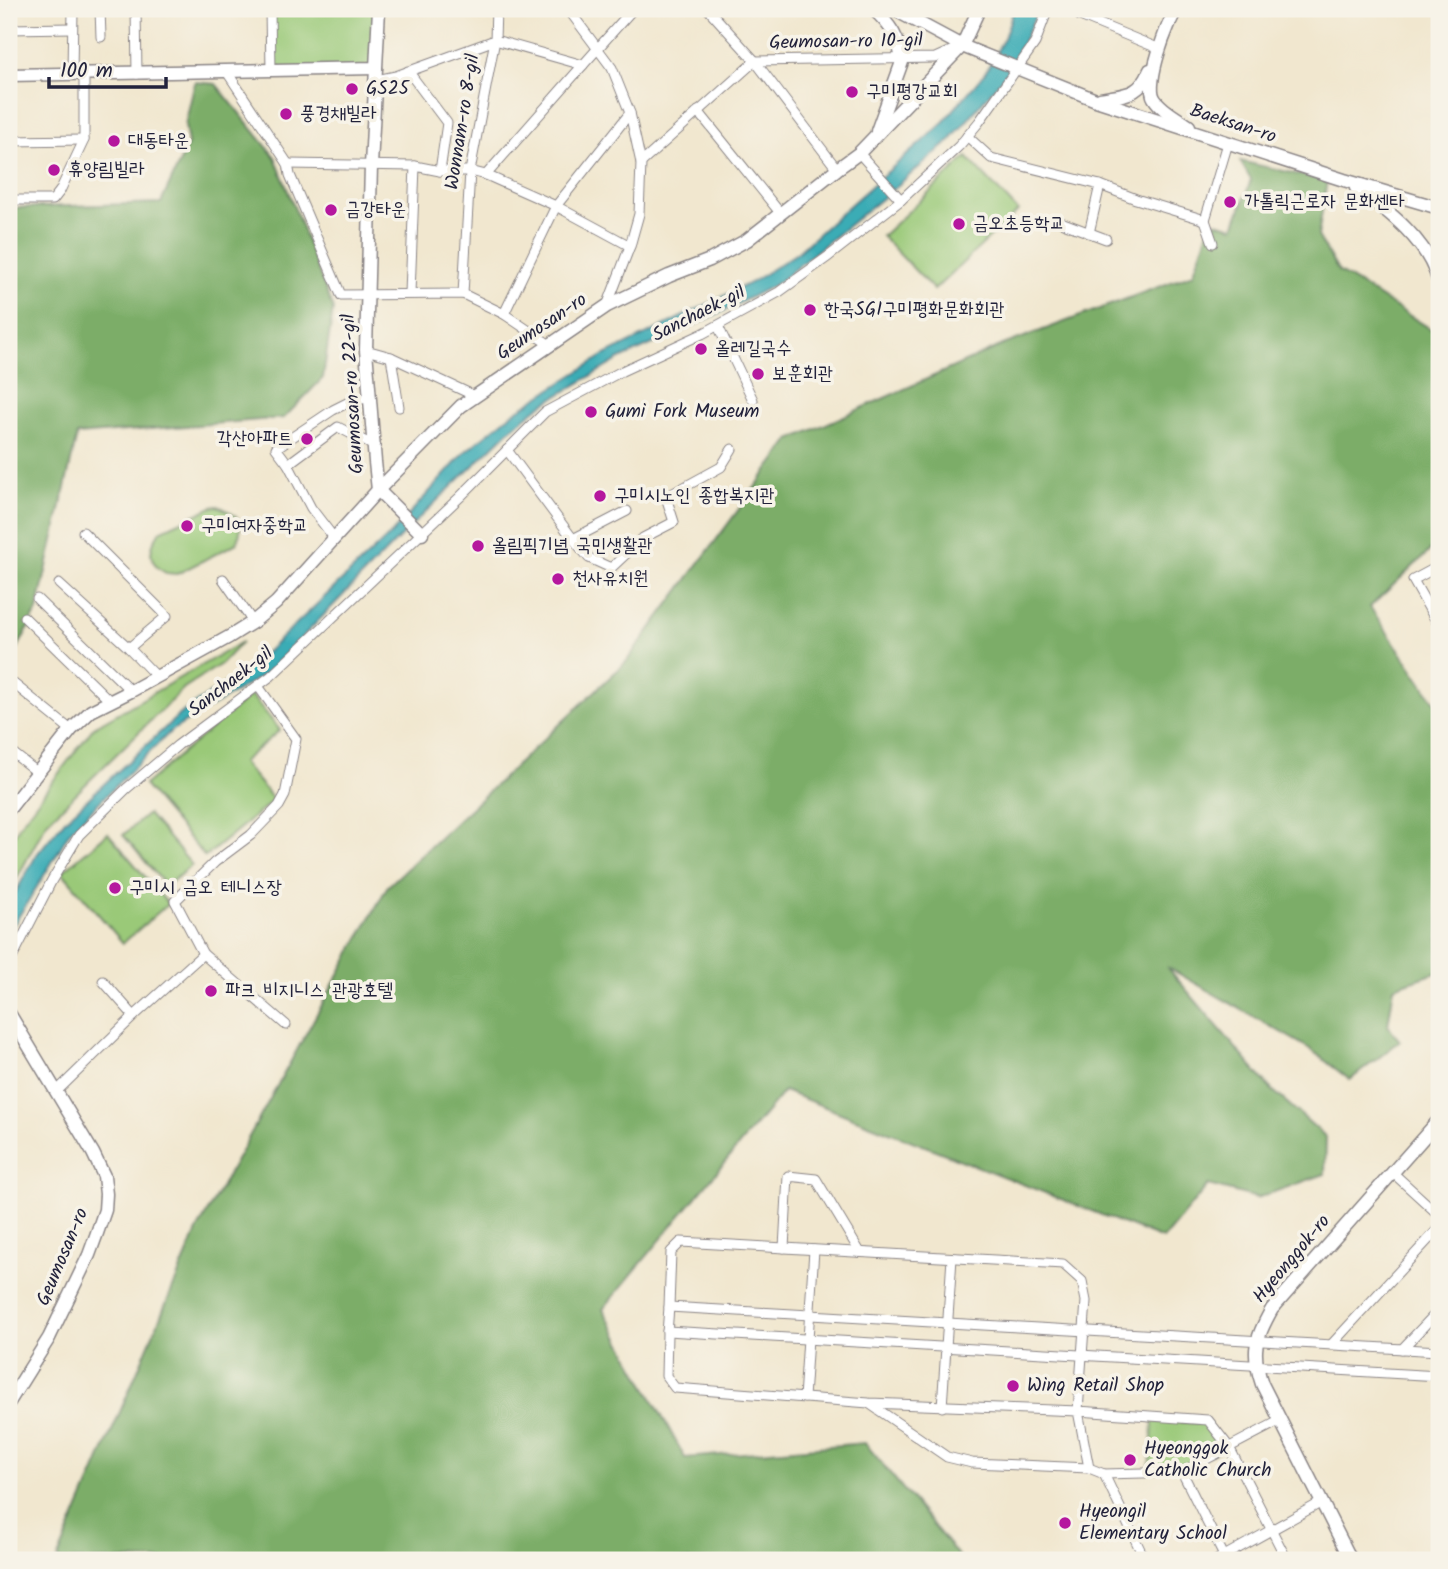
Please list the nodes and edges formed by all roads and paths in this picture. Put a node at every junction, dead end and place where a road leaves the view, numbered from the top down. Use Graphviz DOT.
graph roads {
  1 [pos="73,9"];
  2 [pos="100,9"];
  3 [pos="136,9"];
  4 [pos="270,9"];
  5 [pos="379,9"];
  6 [pos="496,9"];
  7 [pos="568,9"];
  8 [pos="633,9"];
  9 [pos="708,9"];
  10 [pos="873,9"];
  11 [pos="893,9"];
  12 [pos="979,9"];
  13 [pos="1048,9"];
  14 [pos="1082,9"];
  15 [pos="1177,9"];
  16 [pos="72,28"];
  17 [pos="9,29"];
  18 [pos="101,37"];
  19 [pos="495,40"];
  20 [pos="962,46"];
  21 [pos="597,48"];
  22 [pos="1160,49"];
  23 [pos="902,59"];
  24 [pos="755,61"];
  25 [pos="583,65"];
  26 [pos="1018,68"];
  27 [pos="271,71"];
  28 [pos="408,71"];
  29 [pos="227,72"];
  30 [pos="78,74"];
  31 [pos="137,74"];
  32 [pos="376,74"];
  33 [pos="9,75"];
  34 [pos="1096,100"];
  35 [pos="698,111"];
  36 [pos="630,113"];
  37 [pos="1200,135"];
  38 [pos="875,136"];
  39 [pos="967,136"];
  40 [pos="84,140"];
  41 [pos="9,141"];
  42 [pos="1228,143"];
  43 [pos="859,153"];
  44 [pos="641,163"];
  45 [pos="288,164"];
  46 [pos="371,166"];
  47 [pos="415,166"];
  48 [pos="836,169"];
  49 [pos="470,171"];
  50 [pos="440,172"];
  51 [pos="486,175"];
  52 [pos="1344,180"];
  53 [pos="1100,184"];
  54 [pos="9,200"];
  55 [pos="901,200"];
  56 [pos="556,206"];
  57 [pos="1439,208"];
  58 [pos="781,214"];
  59 [pos="1205,220"];
  60 [pos="1058,221"];
  61 [pos="1089,233"];
  62 [pos="1106,239"];
  63 [pos="1213,243"];
  64 [pos="630,246"];
  65 [pos="1439,284"];
  66 [pos="410,293"];
  67 [pos="463,294"];
  68 [pos="367,295"];
  69 [pos="607,306"];
  70 [pos="505,314"];
  71 [pos="718,326"];
  72 [pos="550,345"];
  73 [pos="366,350"];
  74 [pos="391,356"];
  75 [pos="475,396"];
  76 [pos="370,398"];
  77 [pos="753,400"];
  78 [pos="399,407"];
  79 [pos="374,446"];
  80 [pos="732,449"];
  81 [pos="508,450"];
  82 [pos="288,464"];
  83 [pos="378,490"];
  84 [pos="627,511"];
  85 [pos="83,533"];
  86 [pos="422,534"];
  87 [pos="334,538"];
  88 [pos="573,539"];
  89 [pos="1439,566"];
  90 [pos="223,579"];
  91 [pos="59,584"];
  92 [pos="37,599"];
  93 [pos="24,617"];
  94 [pos="253,622"];
  95 [pos="1439,626"];
  96 [pos="129,648"];
  97 [pos="157,677"];
  98 [pos="9,680"];
  99 [pos="258,685"];
  100 [pos="131,691"];
  101 [pos="110,701"];
  102 [pos="71,730"];
  103 [pos="9,750"];
  104 [pos="37,772"];
  105 [pos="9,809"];
  106 [pos="203,954"];
  107 [pos="9,964"];
  108 [pos="103,981"];
  109 [pos="9,1013"];
  110 [pos="134,1016"];
  111 [pos="286,1025"];
  112 [pos="56,1091"];
  113 [pos="1439,1119"];
  114 [pos="1392,1172"];
  115 [pos="1439,1214"];
  116 [pos="1439,1228"];
  117 [pos="784,1248"];
  118 [pos="814,1250"];
  119 [pos="860,1252"];
  120 [pos="952,1258"];
  121 [pos="669,1307"];
  122 [pos="1439,1310"];
  123 [pos="810,1315"];
  124 [pos="948,1323"];
  125 [pos="667,1331"];
  126 [pos="1085,1331"];
  127 [pos="808,1340"];
  128 [pos="1257,1341"];
  129 [pos="1331,1345"];
  130 [pos="946,1348"];
  131 [pos="1402,1349"];
  132 [pos="1439,1351"];
  133 [pos="1083,1356"];
  134 [pos="1256,1365"];
  135 [pos="1439,1376"];
  136 [pos="804,1398"];
  137 [pos="9,1402"];
  138 [pos="869,1404"];
  139 [pos="942,1407"];
  140 [pos="1078,1411"];
  141 [pos="1279,1421"];
  142 [pos="1229,1447"];
  143 [pos="1089,1468"];
  144 [pos="1182,1472"];
  145 [pos="1104,1474"];
  146 [pos="1322,1502"];
  147 [pos="1272,1530"];
  148 [pos="1220,1558"];
  149 [pos="1145,1560"];
  150 [pos="1287,1560"];
  151 [pos="1351,1560"];
  1 -- 16 [label="street"];
  2 -- 18 [label="street"];
  3 -- 31 [label="street"];
  4 -- 27 [label="street"];
  5 -- 32 [label="street, Geumosan-ro 22-gil"];
  6 -- 19 [label="street, Wonnam-ro 8-gil"];
  7 -- 21 [label="street"];
  8 -- 21 [label="street"];
  9 -- 24 [label="street"];
  10 -- 23 [label="street"];
  11 -- 20 [label="street, Baeksan-ro"];
  12 -- 20 [label="street, Geumosan-ro"];
  13 -- 26 [label="street, Sanchaek-gil"];
  14 -- 22 [label="street"];
  15 -- 22 [label="street"];
  16 -- 17 [label="street"];
  16 -- 30 [label="street"];
  19 -- 25 [label="street, Wonnam-ro 8-gil"];
  19 -- 28 [label="street"];
  19 -- 49 [label="street, Wonnam-ro 8-gil"];
  20 -- 23 [label="street, Geumosan-ro 10-gil"];
  20 -- 26 [label="street, Baeksan-ro"];
  20 -- 38 [label="street, Geumosan-ro"];
  21 -- 25 [label="street"];
  21 -- 36 [label="street"];
  22 -- 34 [label="street"];
  22 -- 37 [label="street"];
  23 -- 24 [label="street, Geumosan-ro 10-gil"];
  23 -- 38 [label="street"];
  24 -- 35 [label="street, Geumosan-ro 10-gil"];
  24 -- 48 [label="street"];
  25 -- 51 [label="street"];
  26 -- 34 [label="street, Baeksan-ro"];
  26 -- 39 [label="street, Sanchaek-gil"];
  27 -- 29 [label="street"];
  27 -- 32 [label="street"];
  28 -- 32 [label="street"];
  28 -- 50 [label="street"];
  29 -- 31 [label="street"];
  29 -- 45 [label="street, Geumosan-ro 22-gil"];
  30 -- 31 [label="street"];
  30 -- 33 [label="street"];
  30 -- 40 [label="street"];
  32 -- 46 [label="street, Geumosan-ro 22-gil"];
  34 -- 37 [label="street, Baeksan-ro"];
  35 -- 44 [label="street, Geumosan-ro 10-gil"];
  35 -- 58 [label="street"];
  36 -- 44 [label="street"];
  36 -- 56 [label="street"];
  37 -- 42 [label="street, Baeksan-ro"];
  38 -- 43 [label="street, Geumosan-ro"];
  39 -- 53 [label="street"];
  39 -- 55 [label="street, Sanchaek-gil"];
  40 -- 41 [label="street"];
  40 -- 54 [label="street"];
  42 -- 52 [label="street, Baeksan-ro"];
  42 -- 59 [label="street"];
  43 -- 48 [label="street, Geumosan-ro"];
  43 -- 55 [label="street"];
  44 -- 64 [label="street"];
  45 -- 46 [label="street"];
  45 -- 68 [label="street, Geumosan-ro 22-gil"];
  46 -- 47 [label="street"];
  46 -- 68 [label="street, Geumosan-ro 22-gil"];
  47 -- 50 [label="street"];
  47 -- 66 [label="street"];
  48 -- 58 [label="street, Geumosan-ro"];
  49 -- 50 [label="street"];
  49 -- 51 [label="street"];
  49 -- 67 [label="street, Wonnam-ro 8-gil"];
  51 -- 56 [label="street"];
  52 -- 57 [label="street, Baeksan-ro"];
  52 -- 65 [label="street"];
  53 -- 59 [label="street"];
  53 -- 61 [label="street"];
  55 -- 71 [label="street, Sanchaek-gil"];
  56 -- 64 [label="street"];
  56 -- 70 [label="street"];
  58 -- 69 [label="street, Geumosan-ro"];
  59 -- 63 [label="street"];
  60 -- 61 [label="street"];
  61 -- 62 [label="street"];
  64 -- 69 [label="street"];
  66 -- 67 [label="street"];
  66 -- 68 [label="street"];
  67 -- 70 [label="street"];
  68 -- 73 [label="street, Geumosan-ro 22-gil"];
  69 -- 72 [label="street, Geumosan-ro"];
  70 -- 72 [label="street"];
  71 -- 77 [label="street"];
  71 -- 81 [label="street, Sanchaek-gil"];
  72 -- 75 [label="street, Geumosan-ro"];
  73 -- 74 [label="street"];
  73 -- 76 [label="street, Geumosan-ro 22-gil"];
  74 -- 75 [label="street"];
  74 -- 78 [label="street"];
  75 -- 83 [label="street, Geumosan-ro"];
  76 -- 79 [label="street, Geumosan-ro 22-gil"];
  76 -- 82 [label="street"];
  79 -- 82 [label="street"];
  79 -- 83 [label="street, Geumosan-ro 22-gil"];
  80 -- 88 [label="street"];
  81 -- 86 [label="street, Sanchaek-gil"];
  81 -- 88 [label="street"];
  82 -- 87 [label="street"];
  83 -- 86 [label="street"];
  83 -- 87 [label="street, Geumosan-ro"];
  84 -- 88 [label="street"];
  85 -- 96 [label="street"];
  86 -- 99 [label="street, Sanchaek-gil"];
  87 -- 94 [label="street, Geumosan-ro"];
  89 -- 95 [label="street"];
  90 -- 94 [label="street"];
  91 -- 96 [label="street"];
  92 -- 100 [label="street"];
  93 -- 101 [label="street"];
  94 -- 97 [label="street, Geumosan-ro"];
  96 -- 97 [label="street"];
  97 -- 100 [label="street, Geumosan-ro"];
  98 -- 102 [label="street"];
  99 -- 106 [label="street"];
  99 -- 107 [label="street, Sanchaek-gil"];
  100 -- 101 [label="street, Geumosan-ro"];
  101 -- 102 [label="street, Geumosan-ro"];
  102 -- 104 [label="street, Geumosan-ro"];
  103 -- 104 [label="street"];
  104 -- 105 [label="street, Geumosan-ro"];
  106 -- 110 [label="street"];
  106 -- 111 [label="street"];
  108 -- 110 [label="street"];
  109 -- 112 [label="street, Geumosan-ro"];
  110 -- 112 [label="street"];
  112 -- 137 [label="street, Geumosan-ro"];
  113 -- 114 [label="street, Hyeonggok-ro"];
  114 -- 115 [label="street"];
  114 -- 128 [label="street, Hyeonggok-ro"];
  116 -- 129 [label="street"];
  117 -- 118 [label="street"];
  117 -- 119 [label="street"];
  117 -- 121 [label="street"];
  118 -- 119 [label="street"];
  118 -- 123 [label="street"];
  119 -- 120 [label="street"];
  120 -- 124 [label="street"];
  120 -- 126 [label="street"];
  121 -- 123 [label="street"];
  121 -- 125 [label="street"];
  122 -- 131 [label="street"];
  123 -- 124 [label="street"];
  123 -- 127 [label="street"];
  124 -- 126 [label="street"];
  124 -- 130 [label="street"];
  125 -- 127 [label="street"];
  125 -- 136 [label="street"];
  126 -- 128 [label="street"];
  126 -- 133 [label="street"];
  127 -- 130 [label="street"];
  127 -- 136 [label="street"];
  128 -- 129 [label="street"];
  128 -- 134 [label="street, Hyeonggok-ro"];
  129 -- 131 [label="street"];
  130 -- 133 [label="street"];
  130 -- 139 [label="street"];
  131 -- 132 [label="street"];
  133 -- 134 [label="street"];
  133 -- 140 [label="street"];
  134 -- 135 [label="street"];
  134 -- 141 [label="street, Hyeonggok-ro"];
  136 -- 138 [label="street"];
  138 -- 139 [label="street"];
  138 -- 143 [label="street"];
  139 -- 140 [label="street"];
  140 -- 142 [label="street"];
  140 -- 143 [label="street"];
  141 -- 142 [label="street"];
  141 -- 146 [label="street, Hyeonggok-ro"];
  142 -- 144 [label="street"];
  142 -- 147 [label="street"];
  143 -- 145 [label="street"];
  144 -- 145 [label="street"];
  144 -- 148 [label="street"];
  145 -- 149 [label="street"];
  146 -- 147 [label="street"];
  146 -- 151 [label="street, Hyeonggok-ro"];
  147 -- 148 [label="street"];
  147 -- 150 [label="street"];
}
